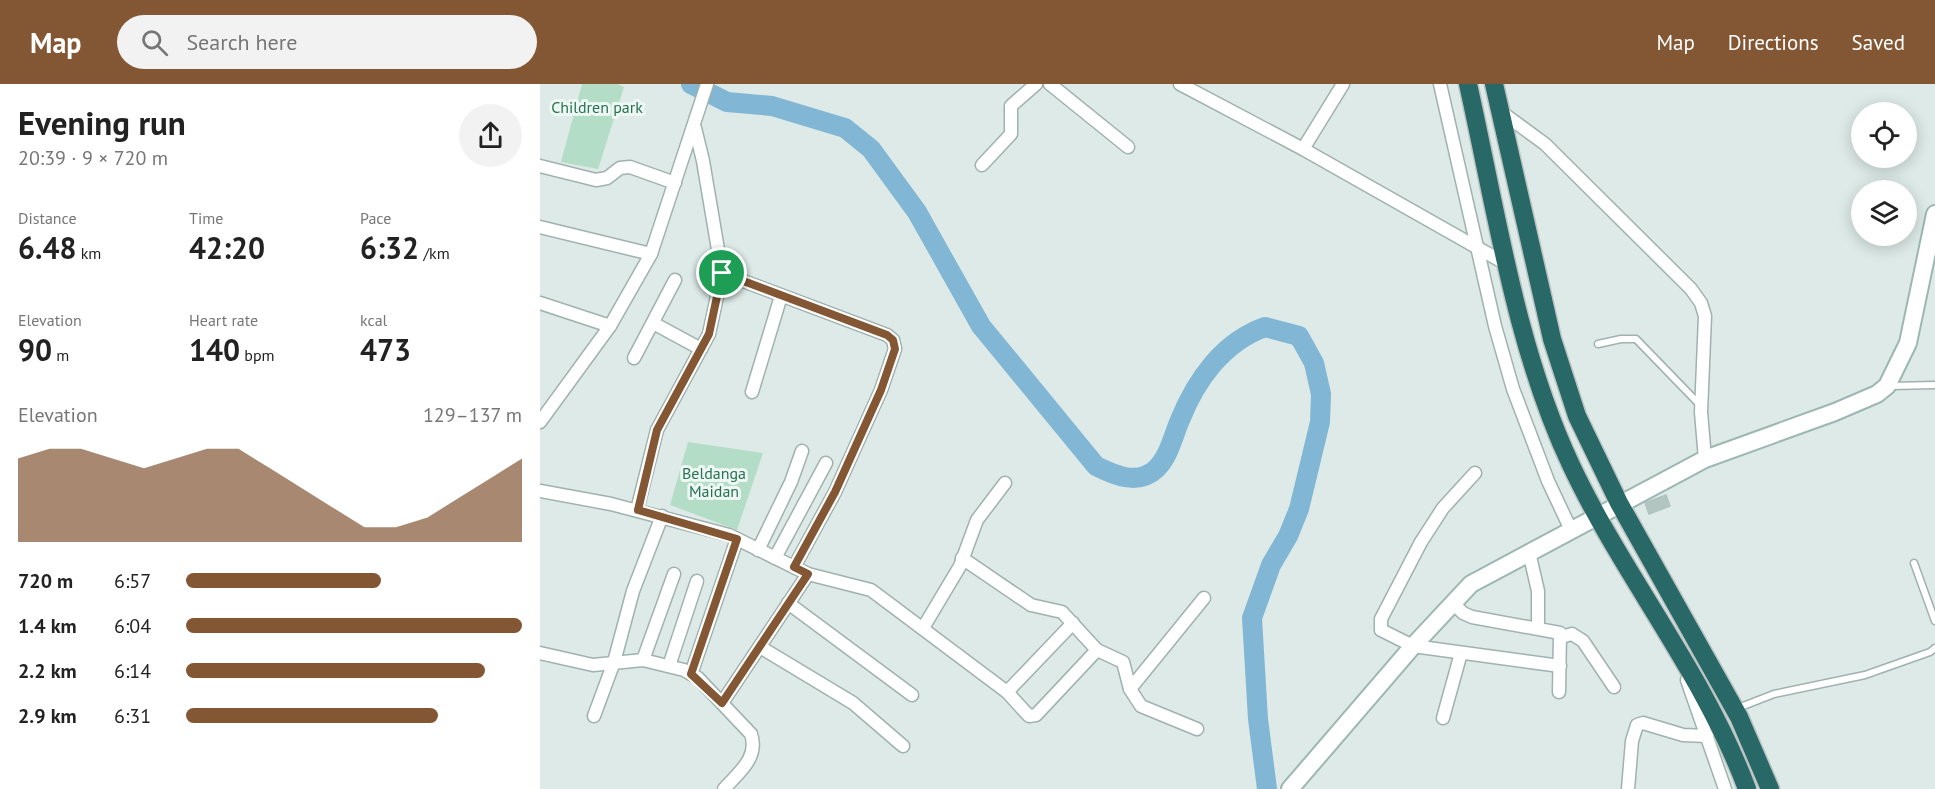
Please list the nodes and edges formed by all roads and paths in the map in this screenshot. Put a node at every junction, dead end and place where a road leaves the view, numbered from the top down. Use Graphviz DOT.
graph roads {
  1 [pos="707,84"];
  2 [pos="1036,84"];
  3 [pos="1050,84"];
  4 [pos="1180,84"];
  5 [pos="1326,84"];
  6 [pos="1440,84"];
  7 [pos="1468,84"];
  8 [pos="1494,84"];
  9 [pos="1341,87"];
  10 [pos="1500,111"];
  11 [pos="696,121"];
  12 [pos="1128,147"];
  13 [pos="1303,148"];
  14 [pos="982,165"];
  15 [pos="540,166"];
  16 [pos="675,183"];
  17 [pos="1935,214"];
  18 [pos="540,227"];
  19 [pos="1933,239"];
  20 [pos="1477,247"];
  21 [pos="651,254"];
  22 [pos="1508,265"];
  23 [pos="722,273"];
  24 [pos="675,280"];
  25 [pos="781,296"];
  26 [pos="540,303"];
  27 [pos="653,322"];
  28 [pos="610,326"];
  29 [pos="1598,344"];
  30 [pos="701,349"];
  31 [pos="634,358"];
  32 [pos="1935,385"];
  33 [pos="1887,386"];
  34 [pos="752,392"];
  35 [pos="1701,406"];
  36 [pos="540,422"];
  37 [pos="802,452"];
  38 [pos="1705,459"];
  39 [pos="826,463"];
  40 [pos="1475,473"];
  41 [pos="1005,483"];
  42 [pos="540,491"];
  43 [pos="1619,502"];
  44 [pos="638,510"];
  45 [pos="662,516"];
  46 [pos="1597,516"];
  47 [pos="1571,530"];
  48 [pos="737,539"];
  49 [pos="758,550"];
  50 [pos="1529,552"];
  51 [pos="775,558"];
  52 [pos="963,558"];
  53 [pos="1914,563"];
  54 [pos="794,567"];
  55 [pos="674,574"];
  56 [pos="808,574"];
  57 [pos="697,581"];
  58 [pos="1204,598"];
  59 [pos="1452,602"];
  60 [pos="788,603"];
  61 [pos="1935,621"];
  62 [pos="1073,623"];
  63 [pos="923,627"];
  64 [pos="1538,628"];
  65 [pos="1561,637"];
  66 [pos="1673,644"];
  67 [pos="1413,646"];
  68 [pos="760,647"];
  69 [pos="1935,648"];
  70 [pos="1097,650"];
  71 [pos="540,653"];
  72 [pos="1461,653"];
  73 [pos="643,660"];
  74 [pos="614,662"];
  75 [pos="669,666"];
  76 [pos="1560,666"];
  77 [pos="691,674"];
  78 [pos="1614,687"];
  79 [pos="1130,690"];
  80 [pos="1007,692"];
  81 [pos="1559,693"];
  82 [pos="912,695"];
  83 [pos="722,703"];
  84 [pos="1734,709"];
  85 [pos="594,716"];
  86 [pos="1443,718"];
  87 [pos="1197,729"];
  88 [pos="1707,736"];
  89 [pos="903,746"];
  90 [pos="1293,786"];
  91 [pos="724,789"];
  92 [pos="1628,789"];
  93 [pos="1725,789"];
  94 [pos="1747,789"];
  95 [pos="1770,789"];
  1 -- 11 [label="street"];
  2 -- 14 [label="street"];
  3 -- 12 [label="street"];
  4 -- 13 [label="street"];
  5 -- 9 [label="street"];
  6 -- 20 [label="street"];
  7 -- 22 [label="highway"];
  8 -- 10 [label="highway"];
  9 -- 13 [label="street"];
  10 -- 35 [label="street"];
  10 -- 43 [label="highway"];
  11 -- 16 [label="street"];
  11 -- 23 [label="street"];
  13 -- 20 [label="street"];
  15 -- 16 [label="street"];
  16 -- 21 [label="street"];
  17 -- 19 [label="street"];
  18 -- 21 [label="street"];
  19 -- 33 [label="street"];
  20 -- 22 [label="street"];
  20 -- 47 [label="street"];
  21 -- 28 [label="street"];
  22 -- 46 [label="highway"];
  23 -- 25 [label="street"];
  23 -- 30 [label="street"];
  24 -- 27 [label="street"];
  25 -- 34 [label="street"];
  25 -- 54 [label="street"];
  26 -- 28 [label="street"];
  27 -- 30 [label="street"];
  27 -- 31 [label="street"];
  28 -- 36 [label="street"];
  29 -- 35 [label="lane"];
  30 -- 44 [label="street"];
  32 -- 33 [label="lane"];
  33 -- 38 [label="street"];
  35 -- 38 [label="street"];
  37 -- 49 [label="street"];
  38 -- 43 [label="street"];
  39 -- 51 [label="street"];
  40 -- 67 [label="street"];
  41 -- 52 [label="street"];
  42 -- 44 [label="street"];
  43 -- 46 [label="street"];
  43 -- 84 [label="highway"];
  44 -- 45 [label="street"];
  45 -- 48 [label="street"];
  45 -- 74 [label="street"];
  46 -- 47 [label="street"];
  46 -- 66 [label="highway"];
  47 -- 50 [label="street"];
  48 -- 49 [label="street"];
  48 -- 77 [label="street"];
  49 -- 51 [label="street"];
  50 -- 59 [label="street"];
  50 -- 64 [label="street"];
  51 -- 54 [label="street"];
  52 -- 62 [label="street"];
  52 -- 63 [label="street"];
  53 -- 61 [label="lane"];
  54 -- 56 [label="street"];
  55 -- 73 [label="street"];
  56 -- 60 [label="street"];
  56 -- 63 [label="street"];
  57 -- 75 [label="street"];
  58 -- 79 [label="street"];
  59 -- 64 [label="street"];
  59 -- 67 [label="street"];
  60 -- 68 [label="street"];
  60 -- 82 [label="street"];
  62 -- 70 [label="street"];
  62 -- 80 [label="street"];
  63 -- 80 [label="street"];
  64 -- 65 [label="street"];
  65 -- 76 [label="street"];
  65 -- 78 [label="street"];
  66 -- 88 [label="street"];
  66 -- 94 [label="highway"];
  67 -- 72 [label="street"];
  67 -- 90 [label="street"];
  68 -- 83 [label="street"];
  68 -- 89 [label="street"];
  69 -- 84 [label="lane"];
  70 -- 79 [label="street"];
  70 -- 80 [label="street"];
  71 -- 74 [label="street"];
  72 -- 76 [label="street"];
  72 -- 86 [label="street"];
  73 -- 74 [label="street"];
  73 -- 75 [label="street"];
  74 -- 85 [label="street"];
  75 -- 77 [label="street"];
  76 -- 81 [label="street"];
  77 -- 83 [label="street"];
  79 -- 87 [label="street"];
  83 -- 91 [label="street"];
  84 -- 95 [label="highway"];
  88 -- 92 [label="street"];
  88 -- 93 [label="street"];
}
